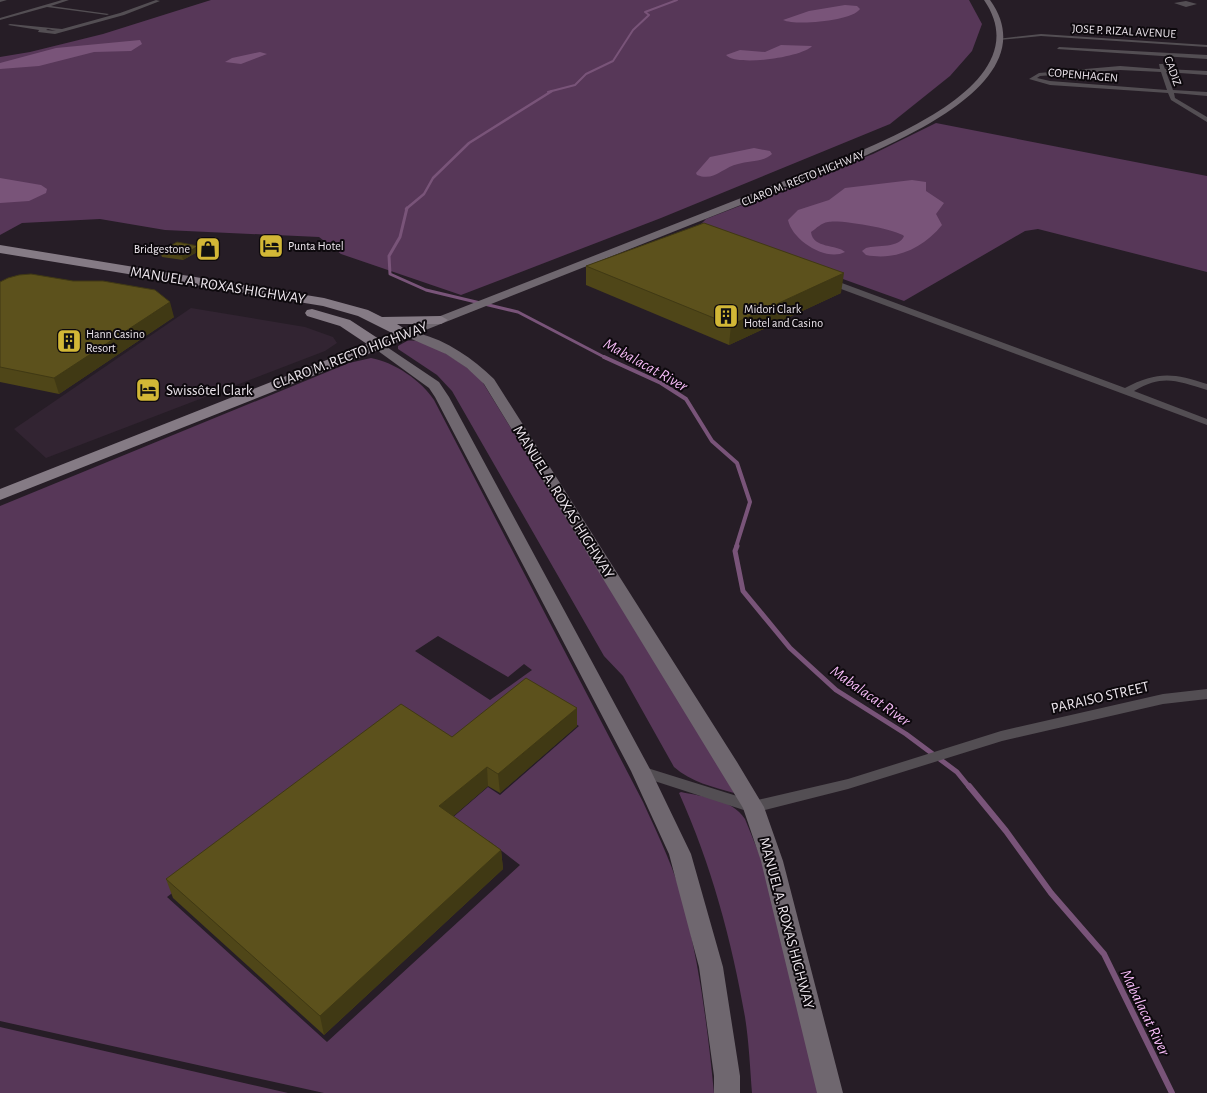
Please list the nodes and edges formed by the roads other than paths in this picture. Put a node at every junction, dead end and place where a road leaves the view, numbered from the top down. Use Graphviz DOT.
graph roads {
  1 [pos="5,0"];
  2 [pos="67,0"];
  3 [pos="145,0"];
  4 [pos="160,0"];
  5 [pos="986,0"];
  6 [pos="0,1"];
  7 [pos="44,6"];
  8 [pos="107,14"];
  9 [pos="0,19"];
  10 [pos="10,25"];
  11 [pos="999,40"];
  12 [pos="1147,42"];
  13 [pos="1207,46"];
  14 [pos="1059,48"];
  15 [pos="1156,54"];
  16 [pos="1207,57"];
  17 [pos="1164,70"];
  18 [pos="1207,73"];
  19 [pos="1170,92"];
  20 [pos="1207,94"];
  21 [pos="1207,120"];
  22 [pos="0,249"];
  23 [pos="0,260"];
  24 [pos="822,279"];
  25 [pos="467,309"];
  26 [pos="376,319"];
  27 [pos="441,320"];
  28 [pos="356,329"];
  29 [pos="406,334"];
  30 [pos="378,345"];
  31 [pos="439,346"];
  32 [pos="285,380"];
  33 [pos="1207,387"];
  34 [pos="1126,392"];
  35 [pos="1207,422"];
  36 [pos="0,495"];
  37 [pos="1207,694"];
  38 [pos="641,771"];
  39 [pos="753,807"];
  40 [pos="727,1093"];
  41 [pos="830,1093"];
  1 -- 6 [label="street"];
  2 -- 7 [label="street"];
  3 -- 4 [label="street"];
  4 -- 10 [label="street"];
  5 -- 11 [label="main road, CLARO M. RECTO HIGHWAY"];
  7 -- 8 [label="street"];
  7 -- 9 [label="street"];
  11 -- 12 [label="street, JOSE P. RIZAL AVENUE"];
  11 -- 25 [label="main road, CLARO M. RECTO HIGHWAY"];
  12 -- 13 [label="street, JOSE P. RIZAL AVENUE"];
  12 -- 15 [label="street, CADIZ"];
  14 -- 15 [label="street"];
  15 -- 16 [label="street"];
  15 -- 17 [label="street, CADIZ"];
  17 -- 18 [label="street"];
  17 -- 19 [label="street, CADIZ"];
  17 -- 19 [label="street, COPENHAGEN"];
  19 -- 20 [label="street, COPENHAGEN"];
  19 -- 21 [label="street, CADIZ"];
  22 -- 26 [label="main road, MANUEL A. ROXAS HIGHWAY"];
  23 -- 28 [label="main road, MANUEL A. ROXAS HIGHWAY"];
  24 -- 34 [label="street"];
  25 -- 27 [label="main road, CLARO M. RECTO HIGHWAY"];
  26 -- 27 [label="main road"];
  26 -- 29 [label="main road, MANUEL A. ROXAS HIGHWAY"];
  27 -- 29 [label="main road, CLARO M. RECTO HIGHWAY"];
  27 -- 31 [label="main road"];
  28 -- 30 [label="main road, MANUEL A. ROXAS HIGHWAY"];
  28 -- 32 [label="main road"];
  29 -- 30 [label="main road, CLARO M. RECTO HIGHWAY"];
  29 -- 31 [label="main road, MANUEL A. ROXAS HIGHWAY"];
  30 -- 32 [label="main road, CLARO M. RECTO HIGHWAY"];
  30 -- 38 [label="main road, MANUEL A. ROXAS HIGHWAY"];
  31 -- 39 [label="main road, MANUEL A. ROXAS HIGHWAY"];
  32 -- 36 [label="main road, CLARO M. RECTO HIGHWAY"];
  33 -- 34 [label="street"];
  34 -- 35 [label="street"];
  37 -- 39 [label="street, PARAISO STREET"];
  38 -- 39 [label="street"];
  38 -- 40 [label="main road, MANUEL A. ROXAS HIGHWAY"];
  39 -- 41 [label="main road, MANUEL A. ROXAS HIGHWAY"];
}
